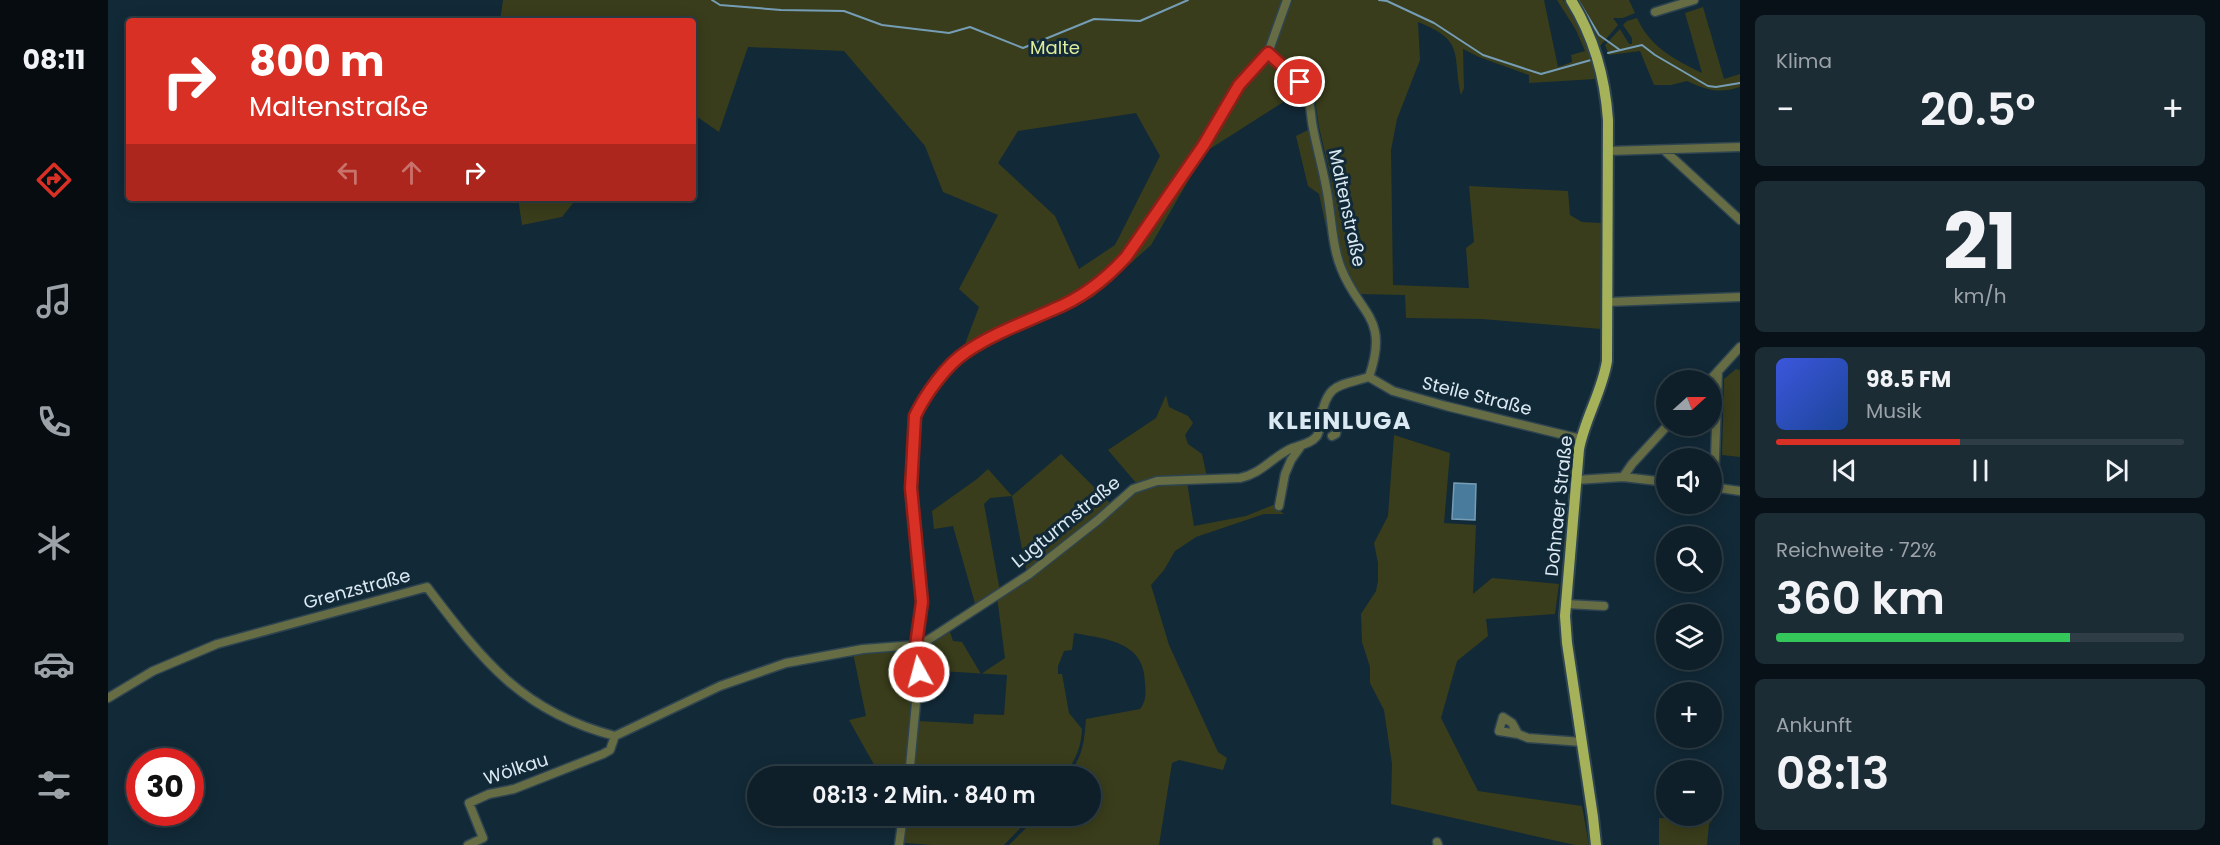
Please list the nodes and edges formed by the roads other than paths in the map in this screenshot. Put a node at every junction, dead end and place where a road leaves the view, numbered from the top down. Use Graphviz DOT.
graph roads {
  1 [pos="1287,0"];
  2 [pos="1571,0"];
  3 [pos="1694,0"];
  4 [pos="1681,5"];
  5 [pos="1655,12"];
  6 [pos="1268,53"];
  7 [pos="1740,147"];
  8 [pos="1664,150"];
  9 [pos="1608,151"];
  10 [pos="1740,220"];
  11 [pos="1740,297"];
  12 [pos="1608,302"];
  13 [pos="1740,347"];
  14 [pos="1719,370"];
  15 [pos="1369,377"];
  16 [pos="1323,410"];
  17 [pos="1332,436"];
  18 [pos="1658,436"];
  19 [pos="1581,439"];
  20 [pos="1301,446"];
  21 [pos="1623,477"];
  22 [pos="1576,480"];
  23 [pos="1656,481"];
  24 [pos="1722,488"];
  25 [pos="1740,491"];
  26 [pos="1279,506"];
  27 [pos="1566,604"];
  28 [pos="1604,606"];
  29 [pos="916,645"];
  30 [pos="108,698"];
  31 [pos="1518,734"];
  32 [pos="615,736"];
  33 [pos="1582,742"];
  34 [pos="910,766"];
  35 [pos="902,826"];
  36 [pos="468,845"];
  37 [pos="899,845"];
  38 [pos="1596,845"];
  1 -- 6 [label="street"];
  2 -- 9 [label="main road, Dohnaer Straße"];
  3 -- 4 [label="street"];
  4 -- 5 [label="street"];
  6 -- 15 [label="street, Maltenstraße"];
  6 -- 29 [label="street"];
  7 -- 8 [label="street"];
  8 -- 9 [label="street"];
  8 -- 10 [label="street"];
  9 -- 12 [label="main road, Dohnaer Straße"];
  11 -- 12 [label="street"];
  12 -- 19 [label="main road, Dohnaer Straße"];
  13 -- 14 [label="street"];
  15 -- 16 [label="street"];
  15 -- 19 [label="street, Steile Straße"];
  16 -- 17 [label="street"];
  16 -- 20 [label="street, Lugturmstraße"];
  18 -- 21 [label="street"];
  19 -- 22 [label="main road, Dohnaer Straße"];
  20 -- 26 [label="street"];
  20 -- 29 [label="street, Lugturmstraße"];
  21 -- 22 [label="street"];
  21 -- 23 [label="street"];
  22 -- 27 [label="main road, Dohnaer Straße"];
  24 -- 25 [label="street"];
  27 -- 28 [label="street"];
  27 -- 33 [label="main road, Dohnaer Straße"];
  29 -- 32 [label="street"];
  29 -- 34 [label="street"];
  30 -- 32 [label="street, Grenzstraße"];
  31 -- 33 [label="street"];
  32 -- 36 [label="street, Wölkau"];
  33 -- 38 [label="main road, Dohnaer Straße"];
  35 -- 37 [label="street"];
}
